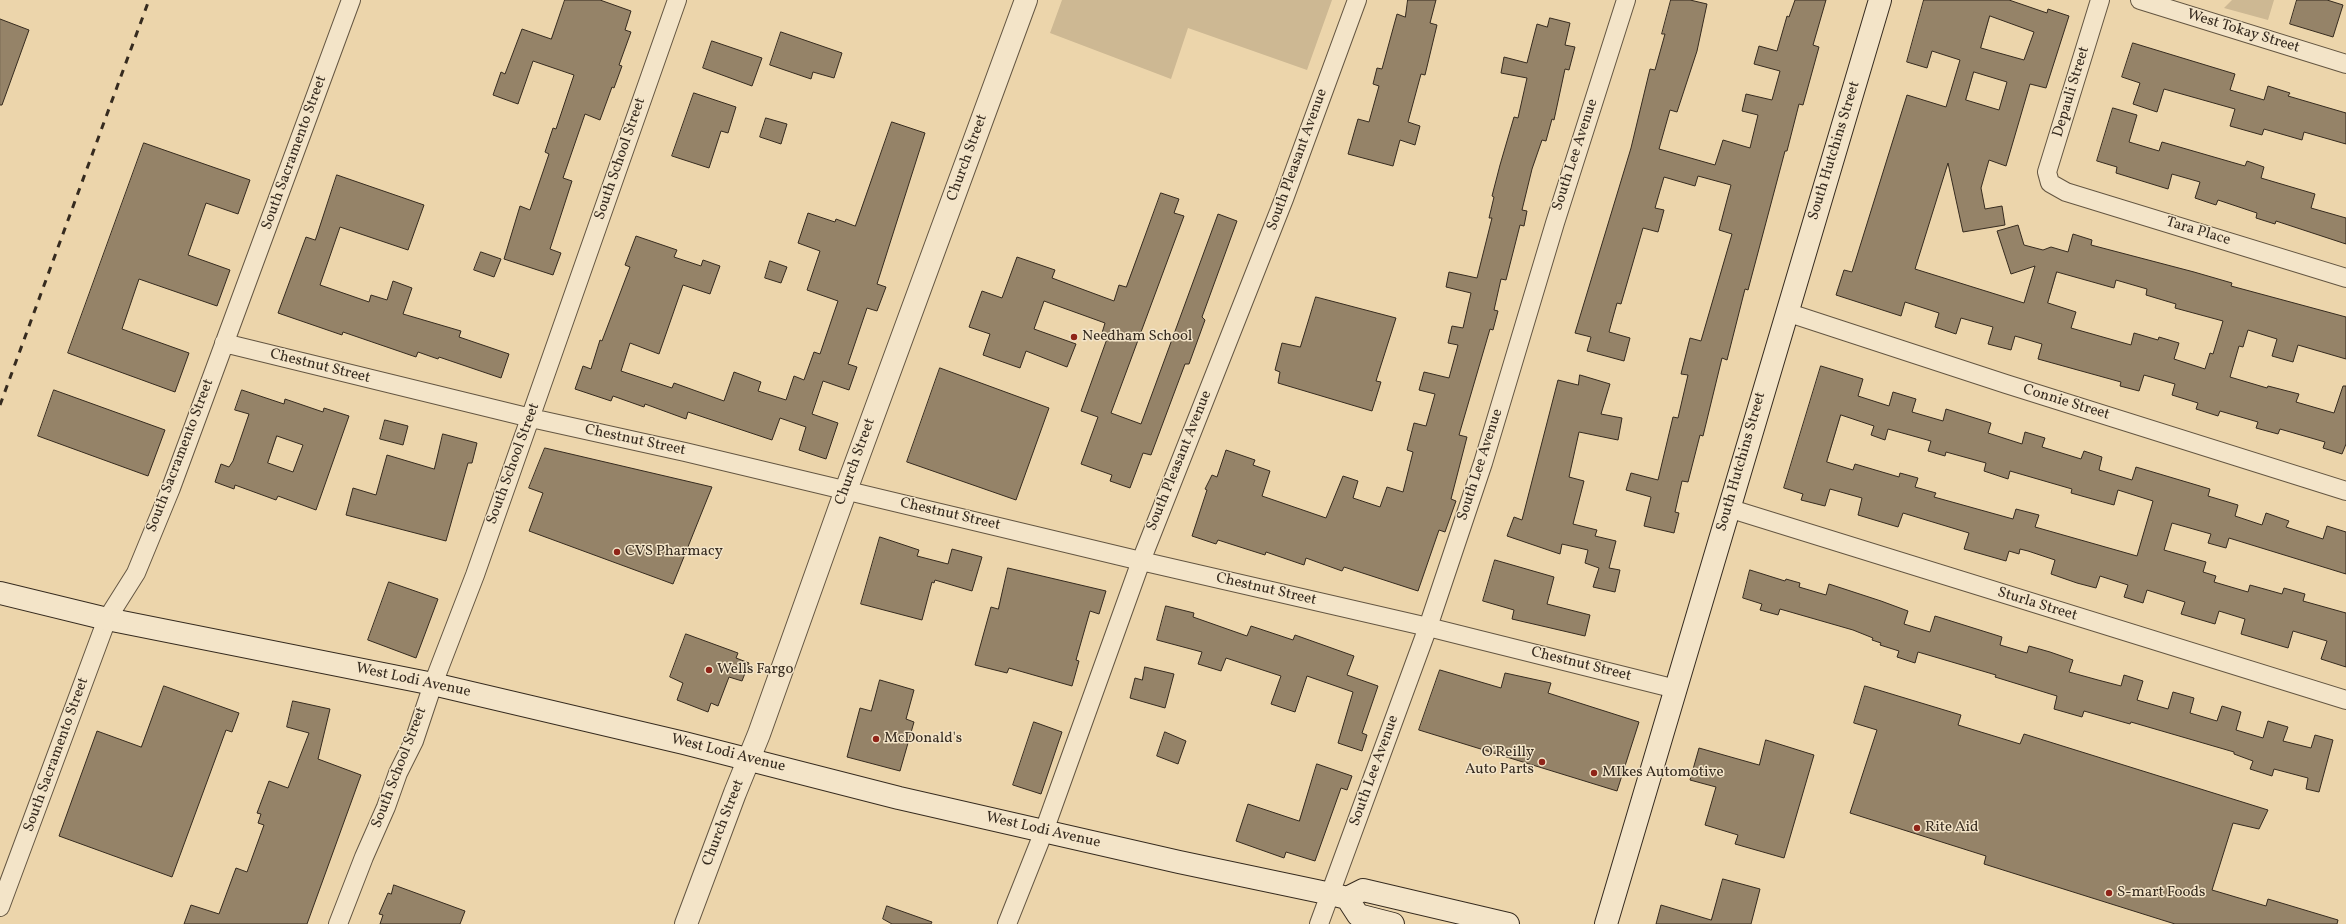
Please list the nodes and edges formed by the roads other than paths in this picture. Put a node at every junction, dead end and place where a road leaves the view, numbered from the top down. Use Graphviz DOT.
graph roads {
  1 [pos="351,0"];
  2 [pos="677,0"];
  3 [pos="1026,0"];
  4 [pos="1357,0"];
  5 [pos="1626,0"];
  6 [pos="1880,0"];
  7 [pos="2100,0"];
  8 [pos="2140,0"];
  9 [pos="2346,64"];
  10 [pos="2050,184"];
  11 [pos="2346,278"];
  12 [pos="1786,312"];
  13 [pos="224,343"];
  14 [pos="531,418"];
  15 [pos="846,490"];
  16 [pos="2346,491"];
  17 [pos="1728,508"];
  18 [pos="1141,561"];
  19 [pos="0,593"];
  20 [pos="107,619"];
  21 [pos="1428,627"];
  22 [pos="433,684"];
  23 [pos="1676,689"];
  24 [pos="2346,700"];
  25 [pos="749,759"];
  26 [pos="1044,831"];
  27 [pos="1339,896"];
  28 [pos="0,907"];
  29 [pos="338,924"];
  30 [pos="686,924"];
  31 [pos="1007,924"];
  32 [pos="1319,924"];
  33 [pos="1393,924"];
  34 [pos="1508,924"];
  35 [pos="1606,924"];
  1 -- 13 [label="street, South Sacramento Street"];
  2 -- 14 [label="street, South School Street"];
  3 -- 15 [label="main road, Church Street"];
  4 -- 18 [label="street, South Pleasant Avenue"];
  5 -- 21 [label="street, South Lee Avenue"];
  6 -- 12 [label="main road, South Hutchins Street"];
  7 -- 10 [label="street, Depauli Street"];
  8 -- 9 [label="street, West Tokay Street"];
  10 -- 11 [label="street, Tara Place"];
  12 -- 16 [label="street, Connie Street"];
  12 -- 17 [label="main road, South Hutchins Street"];
  13 -- 14 [label="street, Chestnut Street"];
  13 -- 20 [label="street, South Sacramento Street"];
  14 -- 15 [label="street, Chestnut Street"];
  14 -- 22 [label="street, South School Street"];
  15 -- 18 [label="street, Chestnut Street"];
  15 -- 25 [label="main road, Church Street"];
  17 -- 23 [label="main road, South Hutchins Street"];
  17 -- 24 [label="street, Sturla Street"];
  18 -- 21 [label="street, Chestnut Street"];
  18 -- 26 [label="street, South Pleasant Avenue"];
  19 -- 20 [label="main road, West Lodi Avenue"];
  20 -- 22 [label="main road, West Lodi Avenue"];
  20 -- 28 [label="street, South Sacramento Street"];
  21 -- 23 [label="street, Chestnut Street"];
  21 -- 27 [label="street, South Lee Avenue"];
  22 -- 25 [label="main road, West Lodi Avenue"];
  22 -- 29 [label="street, South School Street"];
  23 -- 35 [label="main road, South Hutchins Street"];
  25 -- 26 [label="main road, West Lodi Avenue"];
  25 -- 30 [label="main road, Church Street"];
  26 -- 27 [label="main road, West Lodi Avenue"];
  26 -- 31 [label="street, South Pleasant Avenue"];
  27 -- 32 [label="street, South Lee Avenue"];
  27 -- 33 [label="main road"];
  27 -- 34 [label="main road"];
}
